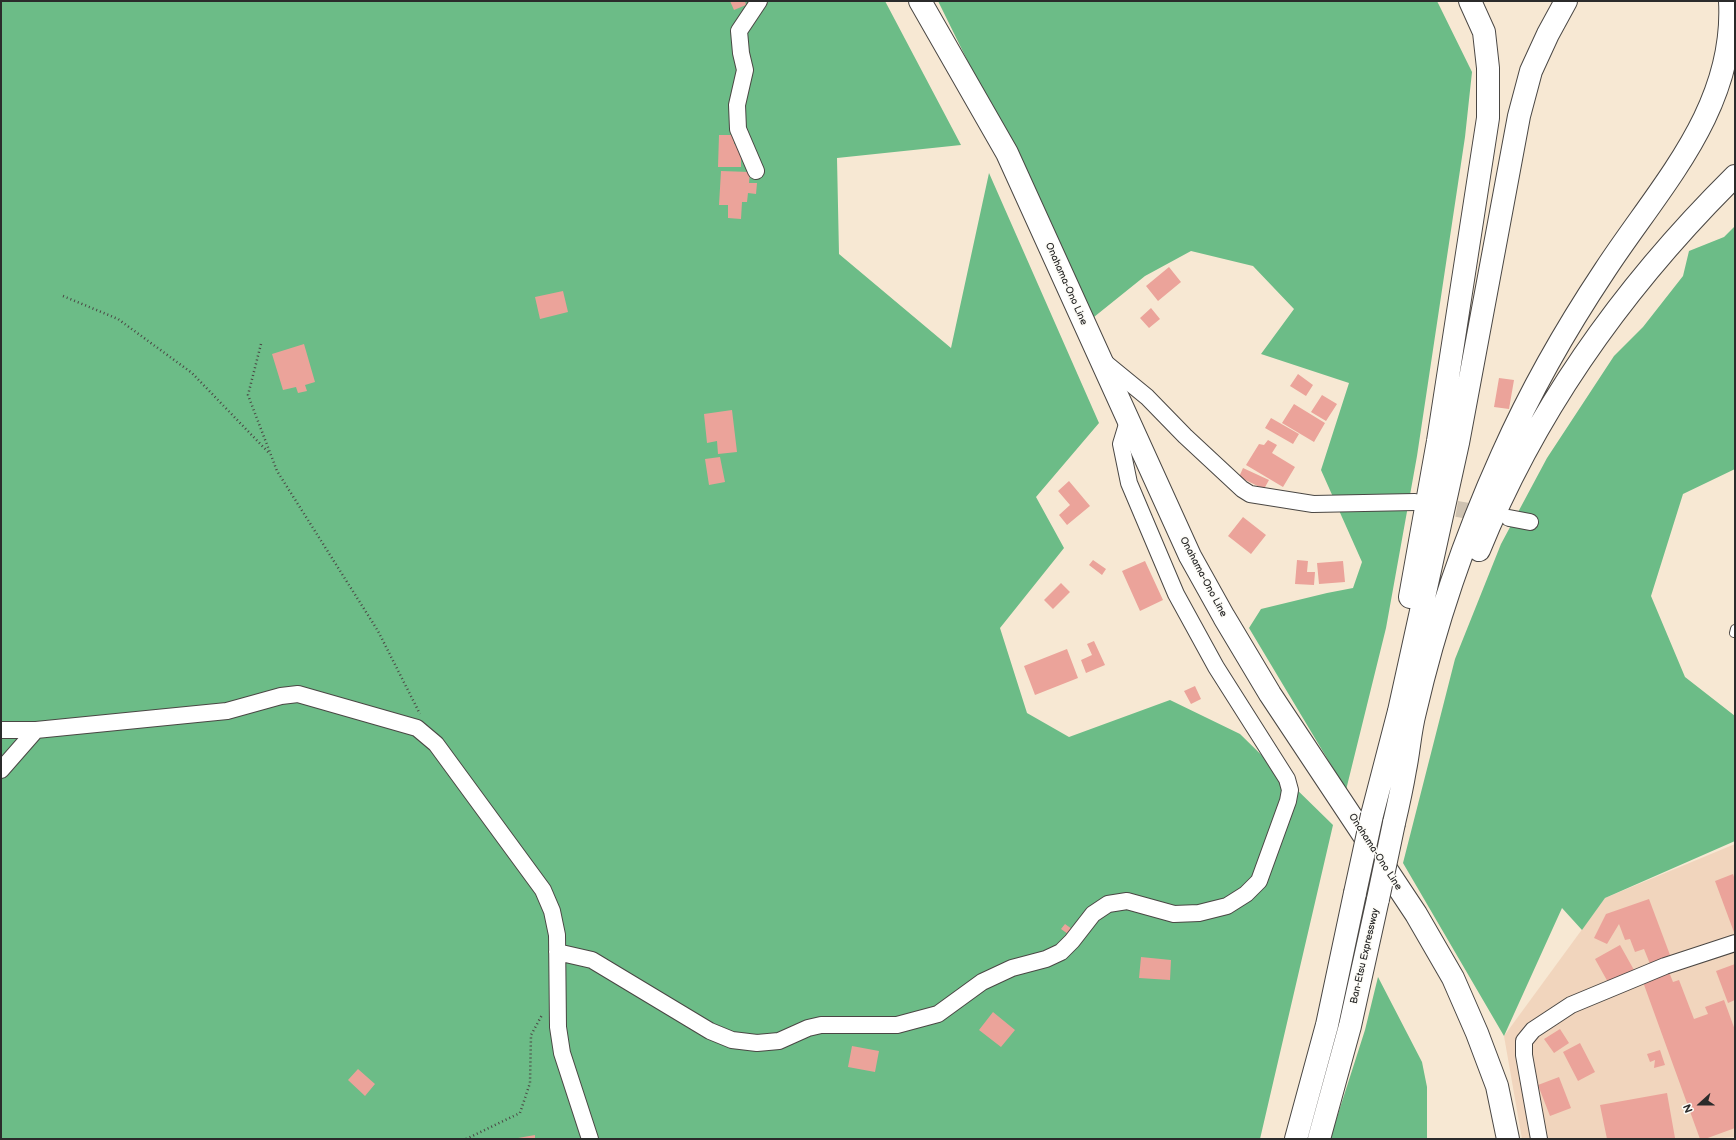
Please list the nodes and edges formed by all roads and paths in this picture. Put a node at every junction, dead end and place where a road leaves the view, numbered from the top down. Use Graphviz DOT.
graph roads {
  1 [pos="759,1"];
  2 [pos="920,1"];
  3 [pos="1470,1"];
  4 [pos="1566,1"];
  5 [pos="1730,1"];
  6 [pos="756,171"];
  7 [pos="1735,176"];
  8 [pos="63,296"];
  9 [pos="261,344"];
  10 [pos="1101,359"];
  11 [pos="1128,421"];
  12 [pos="270,455"];
  13 [pos="1415,502"];
  14 [pos="1509,518"];
  15 [pos="1530,522"];
  16 [pos="421,716"];
  17 [pos="1,730"];
  18 [pos="36,730"];
  19 [pos="1,770"];
  20 [pos="1405,772"];
  21 [pos="1381,778"];
  22 [pos="1735,943"];
  23 [pos="557,952"];
  24 [pos="542,1014"];
  25 [pos="466,1139"];
  26 [pos="590,1139"];
  27 [pos="1296,1139"];
  28 [pos="1319,1139"];
  29 [pos="1508,1139"];
  30 [pos="1539,1139"];
  1 -- 6 [label="street"];
  2 -- 10 [label="main road, Onahama-Ono Line"];
  3 -- 21 [label="main road"];
  4 -- 21 [label="main road"];
  5 -- 20 [label="main road"];
  7 -- 20 [label="main road"];
  8 -- 12 [label="path"];
  9 -- 12 [label="path"];
  10 -- 11 [label="main road, Onahama-Ono Line"];
  10 -- 13 [label="street"];
  11 -- 23 [label="street"];
  11 -- 29 [label="main road, Onahama-Ono Line"];
  12 -- 16 [label="path"];
  14 -- 15 [label="street"];
  17 -- 18 [label="street"];
  18 -- 19 [label="street"];
  18 -- 23 [label="street"];
  20 -- 28 [label="main road, Ban-Etsu Expressway, bridge"];
  21 -- 27 [label="main road, bridge"];
  22 -- 30 [label="street"];
  23 -- 26 [label="street"];
  24 -- 25 [label="path"];
}
